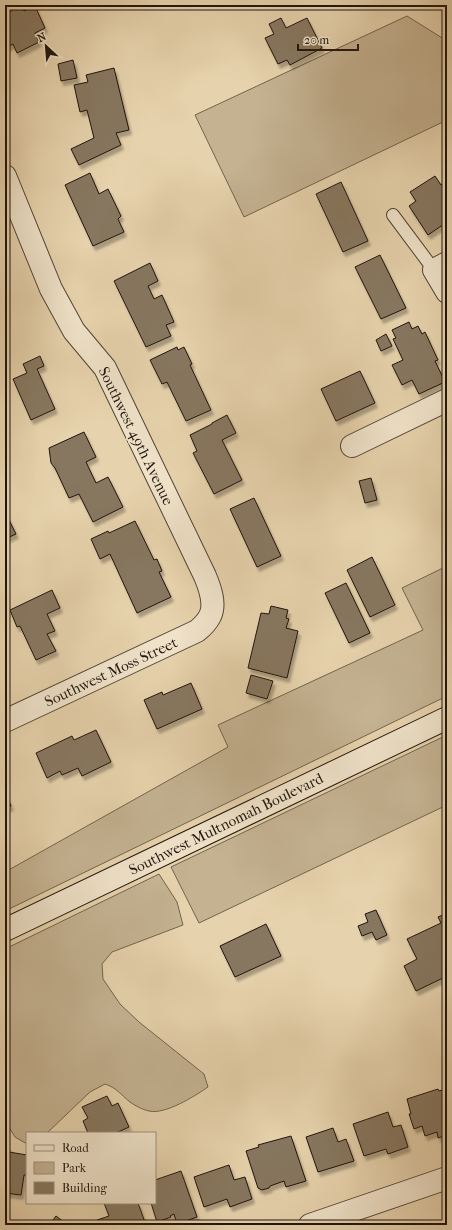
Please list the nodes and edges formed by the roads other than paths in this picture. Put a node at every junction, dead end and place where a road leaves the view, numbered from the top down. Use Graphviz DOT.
graph roads {
  1 [pos="5,176"];
  2 [pos="393,215"];
  3 [pos="440,266"];
  4 [pos="447,292"];
  5 [pos="447,400"];
  6 [pos="352,446"];
  7 [pos="210,615"];
  8 [pos="447,718"];
  9 [pos="5,721"];
  10 [pos="5,930"];
  11 [pos="447,1178"];
  12 [pos="310,1225"];
  1 -- 7 [label="street, Southwest 49th Avenue"];
  2 -- 3 [label="lane"];
  3 -- 4 [label="street"];
  5 -- 6 [label="street"];
  7 -- 9 [label="street, Southwest Moss Street"];
  8 -- 10 [label="street, Southwest Multnomah Boulevard"];
  11 -- 12 [label="street"];
}
